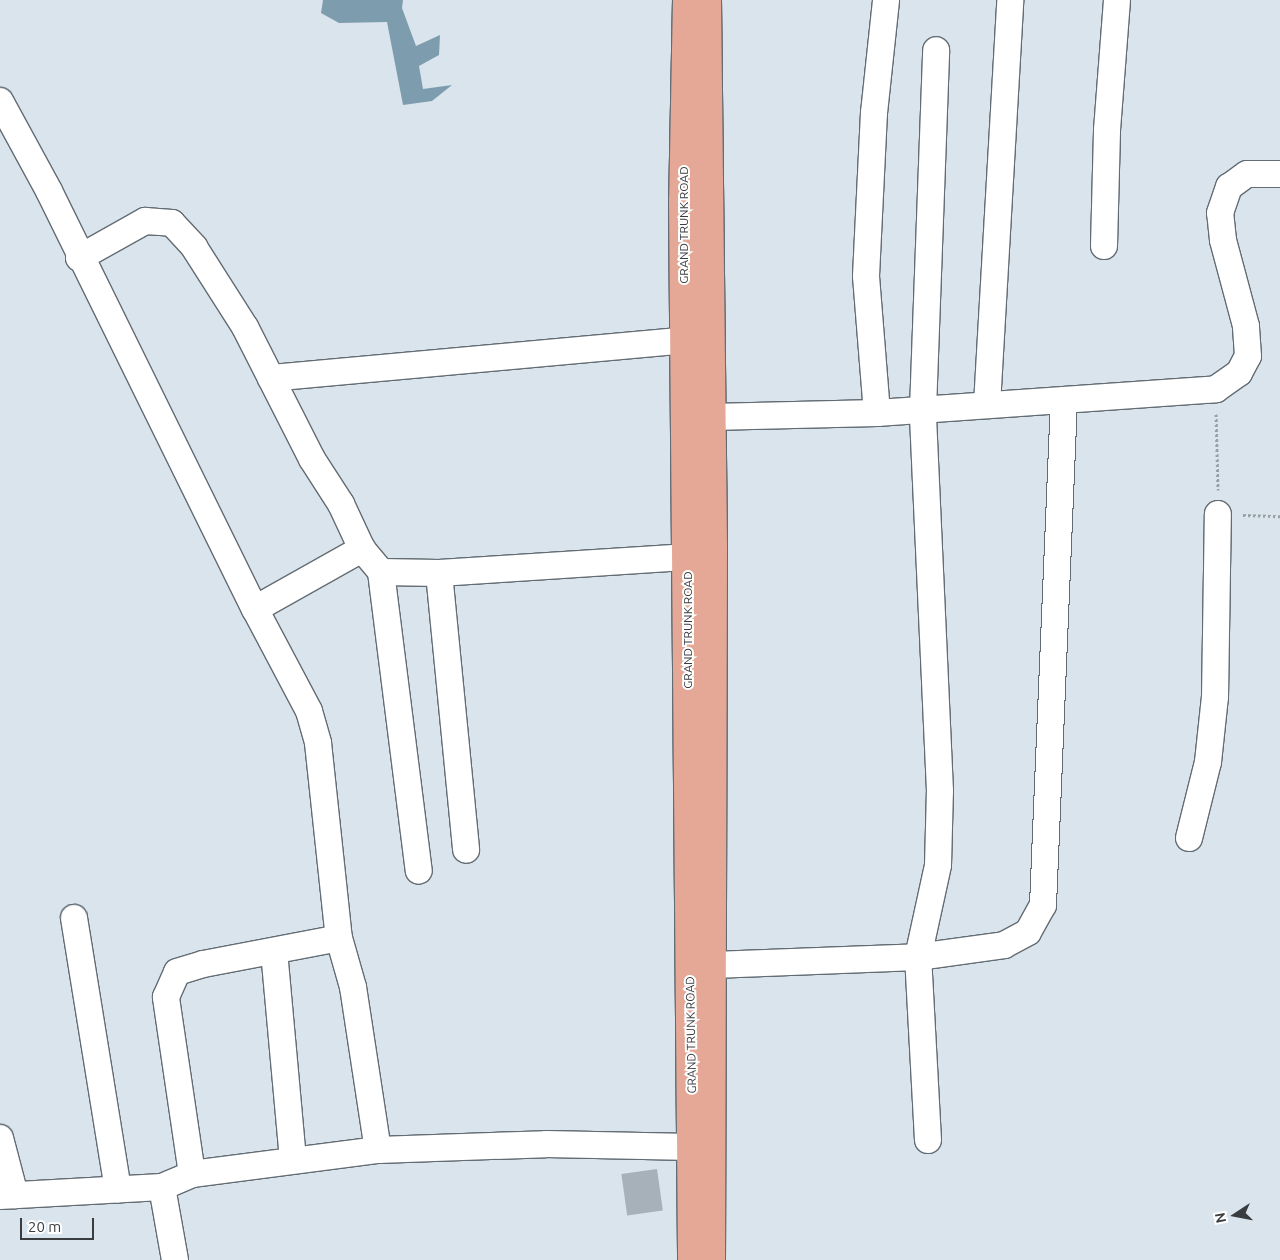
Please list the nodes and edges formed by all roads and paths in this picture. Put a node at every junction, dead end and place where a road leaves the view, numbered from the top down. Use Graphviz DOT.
graph roads {
  1 [pos="687,0"];
  2 [pos="707,0"];
  3 [pos="886,0"];
  4 [pos="1010,0"];
  5 [pos="1117,0"];
  6 [pos="936,50"];
  7 [pos="0,101"];
  8 [pos="1280,174"];
  9 [pos="1104,246"];
  10 [pos="79,258"];
  11 [pos="685,340"];
  12 [pos="271,378"];
  13 [pos="1216,389"];
  14 [pos="1064,400"];
  15 [pos="987,405"];
  16 [pos="923,410"];
  17 [pos="877,413"];
  18 [pos="711,417"];
  19 [pos="1218,514"];
  20 [pos="1280,516"];
  21 [pos="362,548"];
  22 [pos="688,557"];
  23 [pos="381,572"];
  24 [pos="439,573"];
  25 [pos="255,609"];
  26 [pos="1189,838"];
  27 [pos="466,850"];
  28 [pos="419,871"];
  29 [pos="74,918"];
  30 [pos="339,938"];
  31 [pos="274,951"];
  32 [pos="918,957"];
  33 [pos="713,965"];
  34 [pos="0,1138"];
  35 [pos="928,1140"];
  36 [pos="692,1147"];
  37 [pos="378,1150"];
  38 [pos="293,1160"];
  39 [pos="192,1174"];
  40 [pos="162,1187"];
  41 [pos="118,1189"];
  42 [pos="8,1196"];
  43 [pos="175,1260"];
  44 [pos="692,1260"];
  45 [pos="711,1260"];
  1 -- 11 [label="main road, GRAND TRUNK ROAD"];
  2 -- 18 [label="main road, GRAND TRUNK ROAD"];
  3 -- 17 [label="street"];
  4 -- 15 [label="street"];
  5 -- 9 [label="street"];
  6 -- 16 [label="street"];
  7 -- 10 [label="street"];
  8 -- 13 [label="street"];
  10 -- 12 [label="street"];
  10 -- 25 [label="street"];
  11 -- 12 [label="street"];
  11 -- 22 [label="main road, GRAND TRUNK ROAD"];
  12 -- 21 [label="street"];
  13 -- 14 [label="street"];
  13 -- 19 [label="path"];
  14 -- 15 [label="street"];
  14 -- 32 [label="street"];
  15 -- 16 [label="street"];
  16 -- 17 [label="street"];
  16 -- 32 [label="street"];
  17 -- 18 [label="street"];
  18 -- 33 [label="main road, GRAND TRUNK ROAD"];
  19 -- 20 [label="path"];
  19 -- 26 [label="street"];
  21 -- 23 [label="street"];
  21 -- 25 [label="street"];
  22 -- 24 [label="street"];
  22 -- 36 [label="main road, GRAND TRUNK ROAD"];
  23 -- 24 [label="street"];
  23 -- 28 [label="street"];
  24 -- 27 [label="street"];
  25 -- 30 [label="street"];
  29 -- 41 [label="street"];
  30 -- 31 [label="street"];
  30 -- 37 [label="street"];
  31 -- 38 [label="street"];
  31 -- 39 [label="street"];
  32 -- 33 [label="street"];
  32 -- 35 [label="street"];
  33 -- 45 [label="main road, GRAND TRUNK ROAD"];
  34 -- 42 [label="street"];
  36 -- 37 [label="street"];
  36 -- 44 [label="main road, GRAND TRUNK ROAD"];
  37 -- 38 [label="street"];
  38 -- 39 [label="street"];
  39 -- 40 [label="street"];
  40 -- 41 [label="street"];
  40 -- 43 [label="street"];
  41 -- 42 [label="street"];
}
